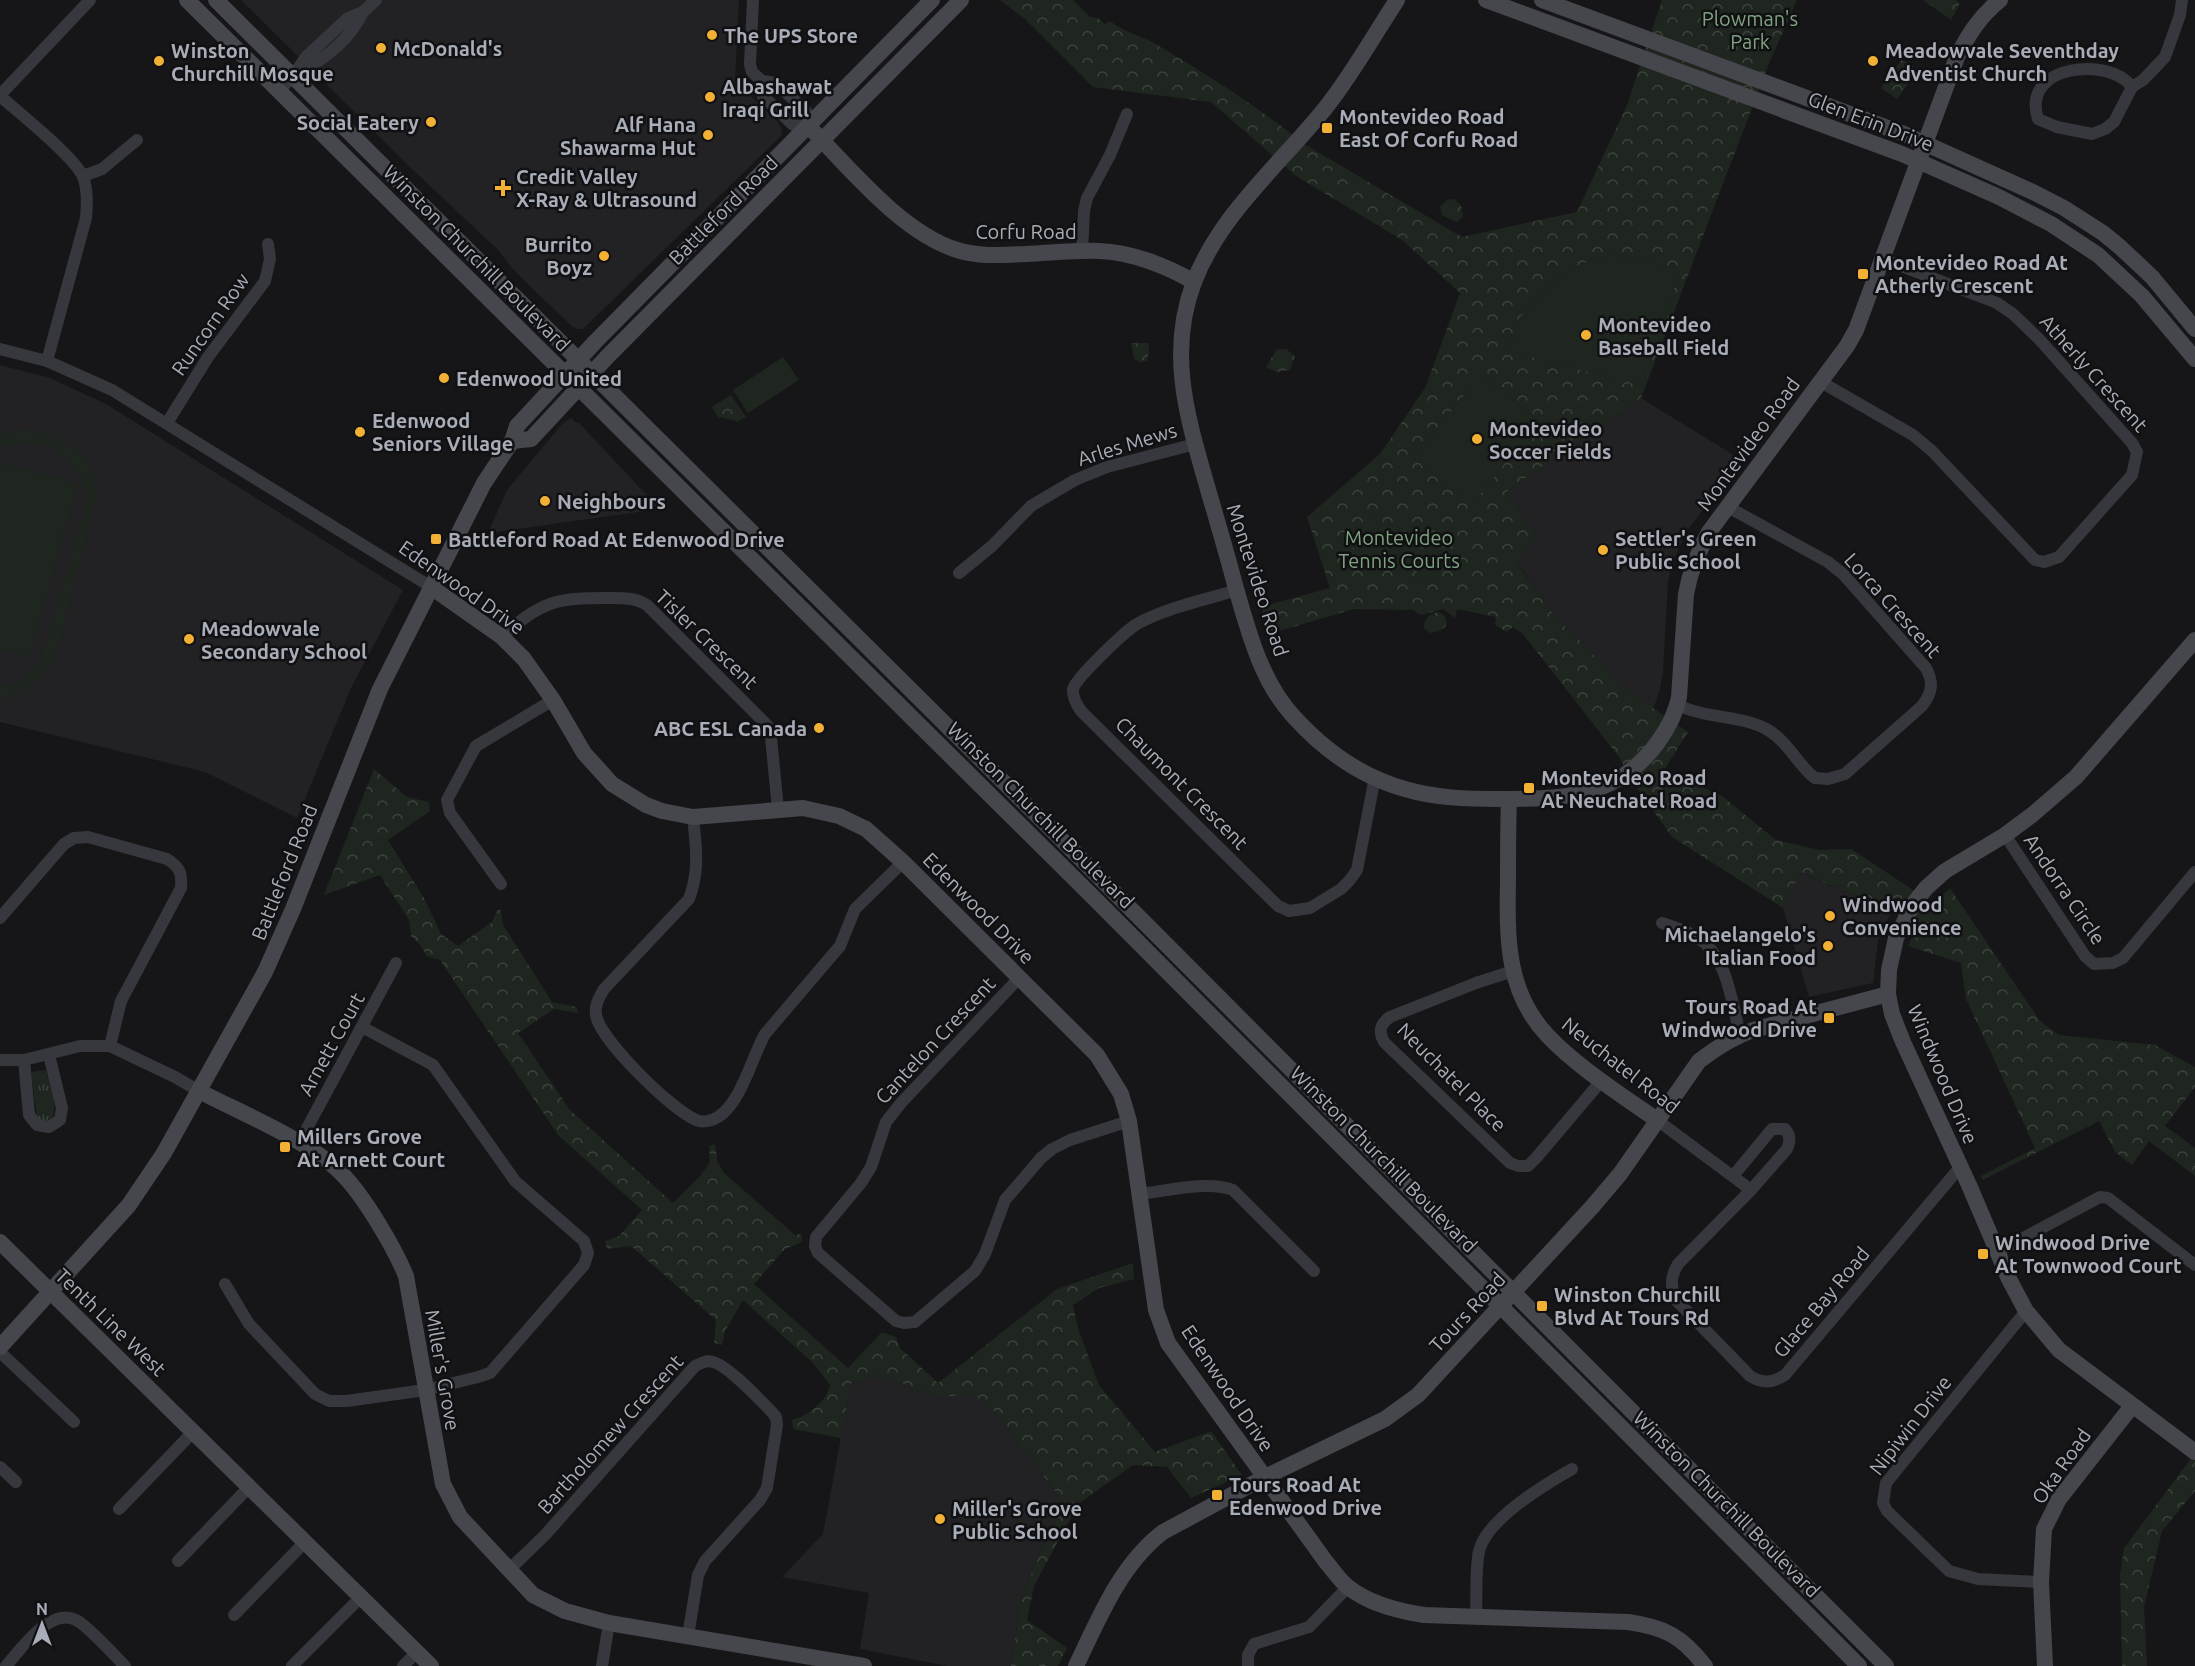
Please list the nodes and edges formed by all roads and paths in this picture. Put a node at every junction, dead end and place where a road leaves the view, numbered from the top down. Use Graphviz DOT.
graph roads {
  1 [pos="90,0"];
  2 [pos="187,0"];
  3 [pos="216,0"];
  4 [pos="376,0"];
  5 [pos="753,0"];
  6 [pos="932,0"];
  7 [pos="961,0"];
  8 [pos="1397,0"];
  9 [pos="1486,0"];
  10 [pos="1542,0"];
  11 [pos="2000,0"];
  12 [pos="2182,0"];
  13 [pos="293,76"];
  14 [pos="762,81"];
  15 [pos="2132,87"];
  16 [pos="279,91"];
  17 [pos="0,95"];
  18 [pos="1127,114"];
  19 [pos="809,127"];
  20 [pos="137,140"];
  21 [pos="822,140"];
  22 [pos="1926,143"];
  23 [pos="1919,161"];
  24 [pos="83,176"];
  25 [pos="268,244"];
  26 [pos="1082,252"];
  27 [pos="1883,259"];
  28 [pos="1194,282"];
  29 [pos="2195,329"];
  30 [pos="0,349"];
  31 [pos="2195,359"];
  32 [pos="578,360"];
  33 [pos="47,361"];
  34 [pos="592,373"];
  35 [pos="564,374"];
  36 [pos="1821,382"];
  37 [pos="578,388"];
  38 [pos="167,423"];
  39 [pos="512,441"];
  40 [pos="1195,444"];
  41 [pos="1728,507"];
  42 [pos="959,573"];
  43 [pos="431,587"];
  44 [pos="1237,590"];
  45 [pos="502,637"];
  46 [pos="2195,640"];
  47 [pos="553,700"];
  48 [pos="1678,705"];
  49 [pos="1375,777"];
  50 [pos="1509,799"];
  51 [pos="778,809"];
  52 [pos="693,817"];
  53 [pos="2005,835"];
  54 [pos="903,862"];
  55 [pos="2195,872"];
  56 [pos="501,884"];
  57 [pos="0,918"];
  58 [pos="1662,923"];
  59 [pos="396,963"];
  60 [pos="1513,971"];
  61 [pos="1019,978"];
  62 [pos="1888,994"];
  63 [pos="362,1027"];
  64 [pos="1740,1034"];
  65 [pos="110,1046"];
  66 [pos="49,1055"];
  67 [pos="0,1060"];
  68 [pos="24,1060"];
  69 [pos="1602,1080"];
  70 [pos="199,1090"];
  71 [pos="1129,1120"];
  72 [pos="1657,1120"];
  73 [pos="299,1143"];
  74 [pos="1960,1166"];
  75 [pos="1732,1176"];
  76 [pos="1751,1190"];
  77 [pos="1140,1194"];
  78 [pos="0,1242"];
  79 [pos="1997,1252"];
  80 [pos="2195,1265"];
  81 [pos="1314,1271"];
  82 [pos="225,1284"];
  83 [pos="50,1292"];
  84 [pos="1514,1293"];
  85 [pos="1501,1306"];
  86 [pos="2026,1311"];
  87 [pos="1,1346"];
  88 [pos="425,1389"];
  89 [pos="2132,1406"];
  90 [pos="74,1422"];
  91 [pos="193,1432"];
  92 [pos="2195,1452"];
  93 [pos="0,1467"];
  94 [pos="1572,1469"];
  95 [pos="1265,1477"];
  96 [pos="15,1482"];
  97 [pos="249,1487"];
  98 [pos="119,1509"];
  99 [pos="305,1542"];
  100 [pos="178,1561"];
  101 [pos="509,1570"];
  102 [pos="2041,1582"];
  103 [pos="1348,1587"];
  104 [pos="361,1597"];
  105 [pos="234,1615"];
  106 [pos="1476,1617"];
  107 [pos="609,1623"];
  108 [pos="688,1636"];
  109 [pos="417,1652"];
  110 [pos="780,1659"];
  111 [pos="6,1666"];
  112 [pos="125,1666"];
  113 [pos="292,1666"];
  114 [pos="403,1666"];
  115 [pos="431,1666"];
  116 [pos="602,1666"];
  117 [pos="864,1666"];
  118 [pos="1076,1666"];
  119 [pos="1248,1666"];
  120 [pos="1705,1666"];
  121 [pos="1859,1666"];
  122 [pos="1886,1666"];
  123 [pos="2045,1666"];
  1 -- 17 [label="street"];
  2 -- 16 [label="street, Winston Churchill Boulevard"];
  3 -- 13 [label="street, Winston Churchill Boulevard"];
  4 -- 13 [label="street"];
  5 -- 14 [label="street"];
  6 -- 19 [label="street, Battleford Road"];
  7 -- 21 [label="street, Battleford Road"];
  8 -- 28 [label="street, Montevideo Road"];
  9 -- 23 [label="street, Glen Erin Drive"];
  10 -- 22 [label="street, Glen Erin Drive"];
  11 -- 22 [label="street, Montevideo Road"];
  12 -- 15 [label="street"];
  13 -- 16 [label="street"];
  13 -- 32 [label="street, Winston Churchill Boulevard"];
  14 -- 19 [label="street"];
  14 -- 19 [label="street"];
  15 -- 15 [label="street"];
  16 -- 35 [label="street, Winston Churchill Boulevard"];
  17 -- 24 [label="street"];
  18 -- 26 [label="street"];
  19 -- 21 [label="street, Corfu Road"];
  19 -- 32 [label="street, Battleford Road"];
  20 -- 24 [label="street"];
  21 -- 26 [label="street, Corfu Road"];
  21 -- 34 [label="street, Battleford Road"];
  22 -- 23 [label="street, Montevideo Road"];
  22 -- 29 [label="street, Glen Erin Drive"];
  23 -- 27 [label="street, Montevideo Road"];
  23 -- 31 [label="street, Glen Erin Drive"];
  24 -- 33 [label="street"];
  25 -- 38 [label="street, Runcorn Row"];
  26 -- 28 [label="street, Corfu Road"];
  27 -- 36 [label="street, Montevideo Road"];
  27 -- 36 [label="street, Atherly Crescent"];
  28 -- 40 [label="street, Montevideo Road"];
  30 -- 33 [label="street, Edenwood Drive"];
  32 -- 34 [label="street, Winston Churchill Boulevard"];
  32 -- 35 [label="street, Battleford Road"];
  33 -- 38 [label="street, Edenwood Drive"];
  34 -- 37 [label="street, Battleford Road"];
  34 -- 84 [label="street, Winston Churchill Boulevard"];
  35 -- 37 [label="street, Winston Churchill Boulevard"];
  35 -- 39 [label="street, Battleford Road"];
  36 -- 41 [label="street, Montevideo Road"];
  37 -- 39 [label="street, Battleford Road"];
  37 -- 85 [label="street, Winston Churchill Boulevard"];
  38 -- 43 [label="street, Edenwood Drive"];
  39 -- 43 [label="street, Battleford Road"];
  40 -- 42 [label="street, Arles Mews"];
  40 -- 44 [label="street, Montevideo Road"];
  41 -- 48 [label="street, Montevideo Road"];
  41 -- 48 [label="street, Lorca Crescent"];
  43 -- 45 [label="street, Edenwood Drive"];
  43 -- 70 [label="street, Battleford Road"];
  44 -- 49 [label="street, Montevideo Road"];
  44 -- 49 [label="street, Chaumont Crescent"];
  45 -- 47 [label="street, Edenwood Drive"];
  45 -- 51 [label="street, Tisler Crescent"];
  46 -- 53 [label="street, Windwood Drive"];
  47 -- 52 [label="street, Edenwood Drive"];
  47 -- 56 [label="street"];
  48 -- 50 [label="street, Montevideo Road"];
  49 -- 50 [label="street, Montevideo Road"];
  50 -- 60 [label="street, Neuchatel Road"];
  51 -- 52 [label="street, Edenwood Drive"];
  51 -- 54 [label="street, Edenwood Drive"];
  52 -- 54 [label="street"];
  53 -- 55 [label="street, Andorra Circle"];
  53 -- 62 [label="street, Windwood Drive"];
  54 -- 61 [label="street, Edenwood Drive"];
  57 -- 65 [label="street"];
  58 -- 64 [label="street"];
  59 -- 63 [label="street, Arnett Court"];
  60 -- 69 [label="street, Neuchatel Road"];
  60 -- 69 [label="street, Neuchatel Place"];
  61 -- 71 [label="street, Edenwood Drive"];
  61 -- 71 [label="street, Cantelon Crescent"];
  62 -- 64 [label="street, Tours Road"];
  62 -- 74 [label="street, Windwood Drive"];
  63 -- 73 [label="street, Arnett Court"];
  63 -- 88 [label="street"];
  64 -- 72 [label="street, Tours Road"];
  65 -- 66 [label="street, Miller's Grove"];
  65 -- 70 [label="street, Miller's Grove"];
  66 -- 68 [label="street, Miller's Grove"];
  66 -- 68 [label="street"];
  67 -- 68 [label="street, Miller's Grove"];
  69 -- 72 [label="street, Neuchatel Road"];
  70 -- 73 [label="street, Miller's Grove"];
  70 -- 83 [label="street, Battleford Road"];
  71 -- 77 [label="street, Edenwood Drive"];
  72 -- 75 [label="street, Neuchatel Road"];
  72 -- 84 [label="street, Tours Road"];
  73 -- 88 [label="street, Miller's Grove"];
  74 -- 76 [label="street, Glace Bay Road"];
  74 -- 79 [label="street, Windwood Drive"];
  75 -- 76 [label="street, Neuchatel Road"];
  75 -- 76 [label="street, Glace Bay Road"];
  77 -- 81 [label="street"];
  77 -- 95 [label="street, Edenwood Drive"];
  78 -- 83 [label="street, Tenth Line West"];
  79 -- 80 [label="street"];
  79 -- 86 [label="street, Windwood Drive"];
  82 -- 88 [label="street"];
  83 -- 87 [label="street, Battleford Road"];
  83 -- 91 [label="street, Tenth Line West"];
  84 -- 85 [label="street, Tours Road"];
  84 -- 122 [label="street, Winston Churchill Boulevard"];
  85 -- 95 [label="street, Tours Road"];
  85 -- 121 [label="street, Winston Churchill Boulevard"];
  86 -- 89 [label="street, Windwood Drive"];
  86 -- 102 [label="street, Nipiwin Drive"];
  87 -- 90 [label="street"];
  88 -- 101 [label="street, Miller's Grove"];
  89 -- 92 [label="street, Windwood Drive"];
  89 -- 102 [label="street, Oka Road"];
  91 -- 97 [label="street, Tenth Line West"];
  91 -- 98 [label="street"];
  93 -- 96 [label="street"];
  94 -- 106 [label="street"];
  95 -- 103 [label="street, Edenwood Drive"];
  95 -- 118 [label="street, Tours Road"];
  97 -- 99 [label="street, Tenth Line West"];
  97 -- 100 [label="street"];
  99 -- 104 [label="street, Tenth Line West"];
  99 -- 105 [label="street"];
  101 -- 107 [label="street, Miller's Grove"];
  101 -- 108 [label="street, Bartholomew Crescent"];
  102 -- 123 [label="street, Oka Road"];
  103 -- 106 [label="street, Edenwood Drive"];
  103 -- 119 [label="street"];
  104 -- 109 [label="street, Tenth Line West"];
  104 -- 113 [label="street"];
  106 -- 120 [label="street, Edenwood Drive"];
  107 -- 108 [label="street, Miller's Grove"];
  107 -- 116 [label="street"];
  108 -- 110 [label="street, Miller's Grove"];
  109 -- 114 [label="street"];
  109 -- 115 [label="street, Tenth Line West"];
  110 -- 117 [label="street, Miller's Grove"];
  111 -- 112 [label="street"];
}
